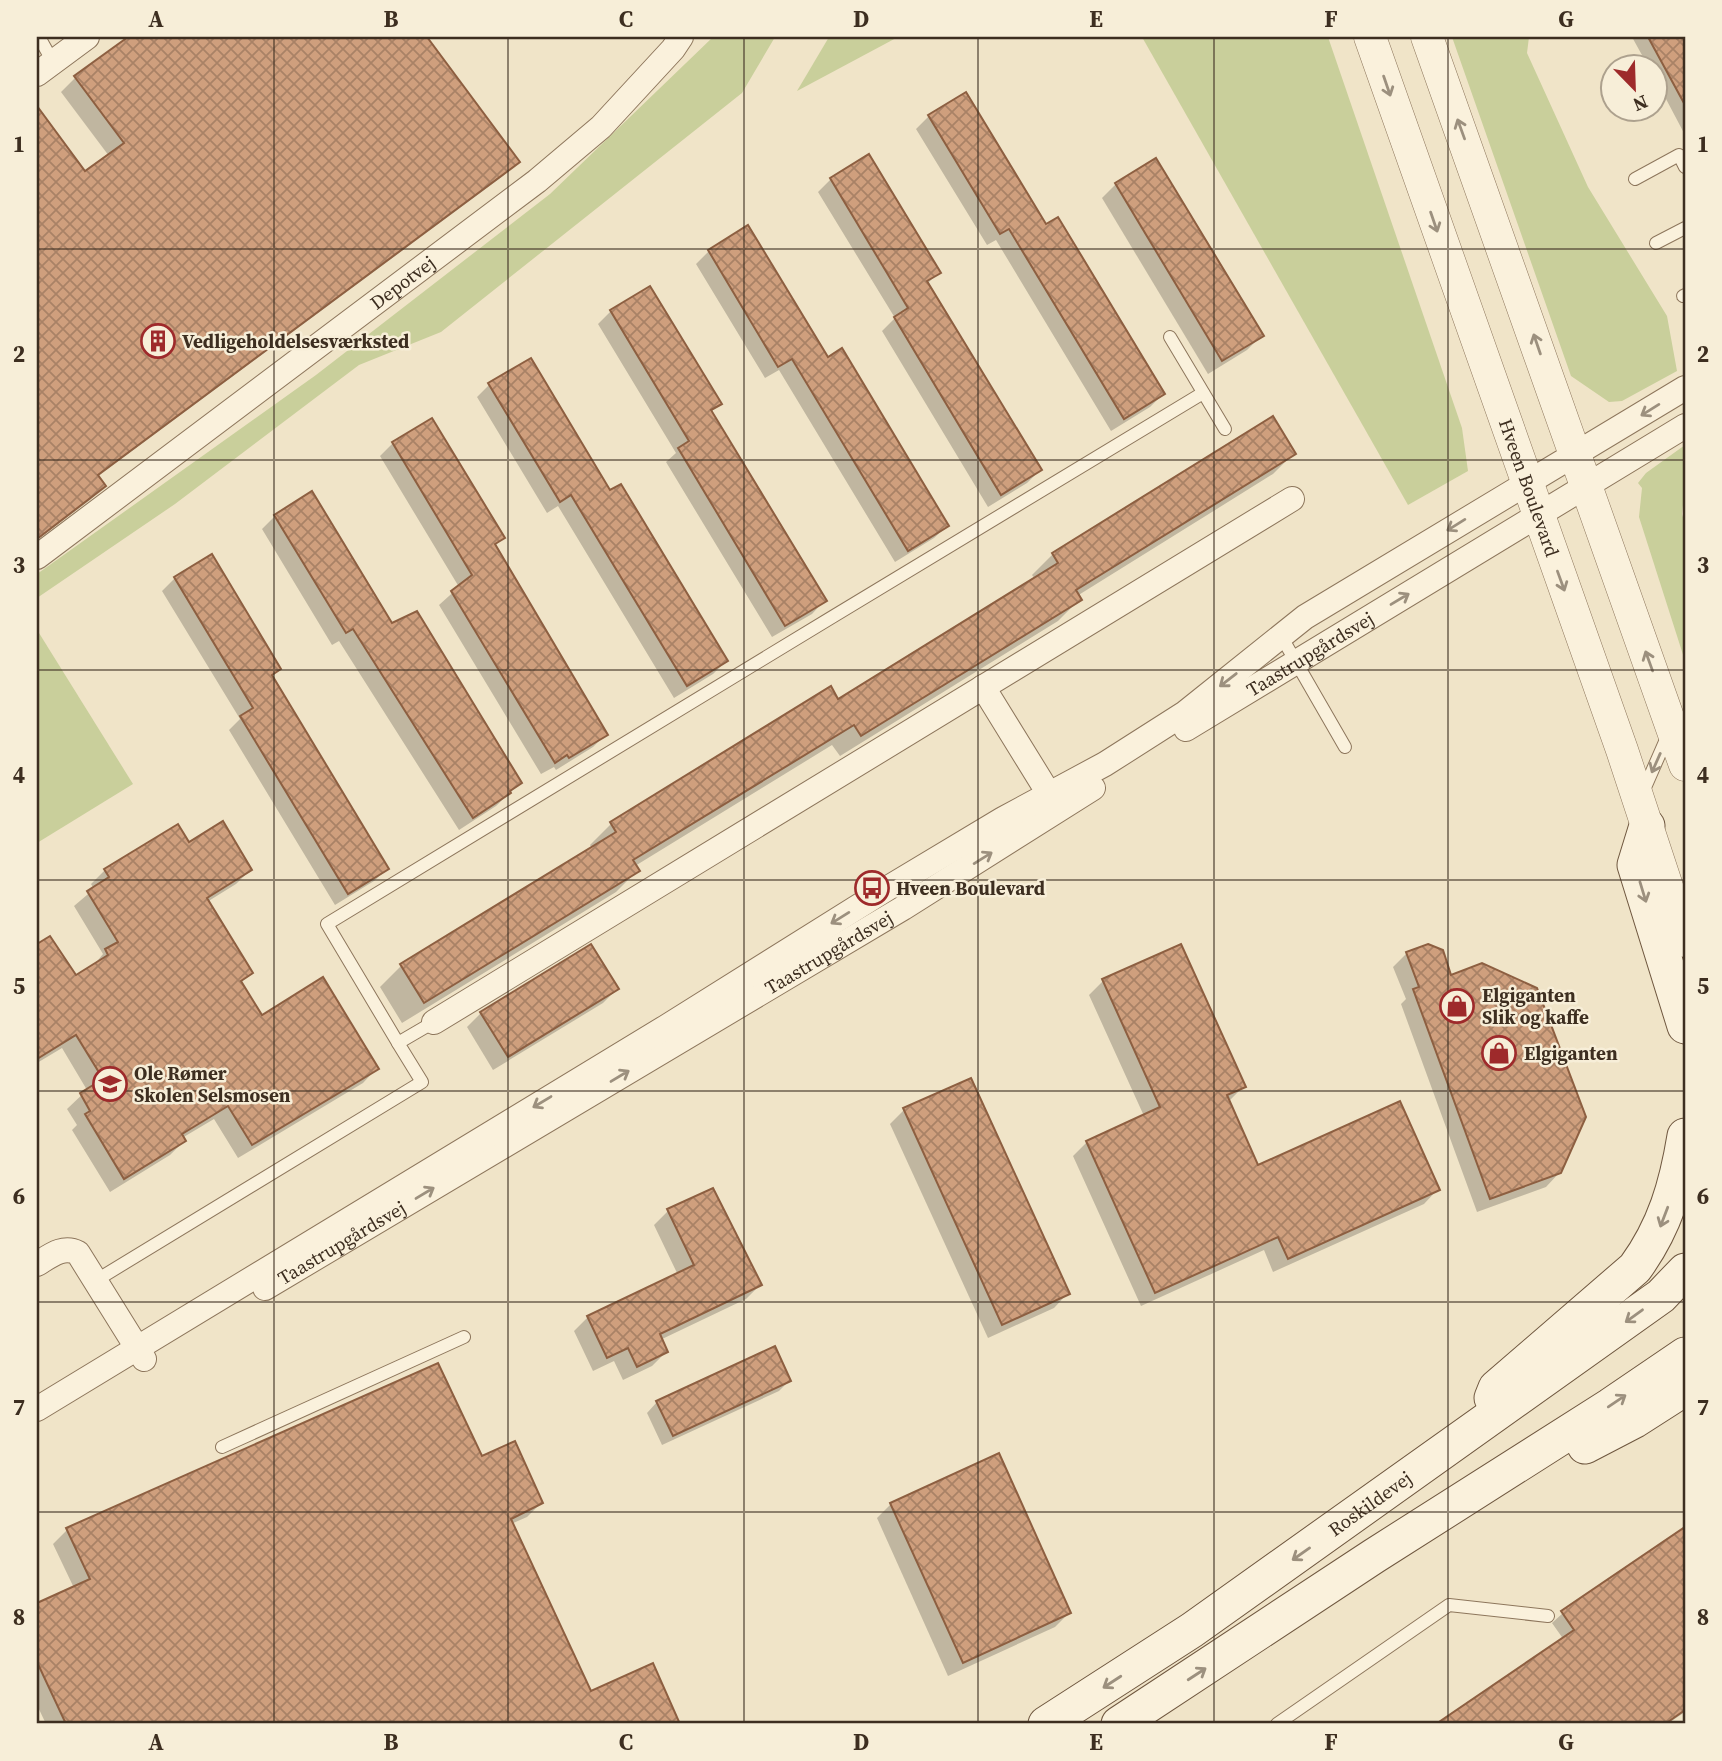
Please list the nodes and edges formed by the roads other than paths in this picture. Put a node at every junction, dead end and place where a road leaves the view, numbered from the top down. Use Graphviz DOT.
graph roads {
  1 [pos="39,37"];
  2 [pos="87,37"];
  3 [pos="681,37"];
  4 [pos="1370,37"];
  5 [pos="1427,37"];
  6 [pos="45,68"];
  7 [pos="1685,167"];
  8 [pos="1635,179"];
  9 [pos="1685,228"];
  10 [pos="1656,243"];
  11 [pos="1170,337"];
  12 [pos="1685,388"];
  13 [pos="1203,393"];
  14 [pos="1685,426"];
  15 [pos="1225,429"];
  16 [pos="1575,454"];
  17 [pos="1526,483"];
  18 [pos="1588,486"];
  19 [pos="1292,499"];
  20 [pos="1537,516"];
  21 [pos="37,557"];
  22 [pos="1281,636"];
  23 [pos="1296,663"];
  24 [pos="984,687"];
  25 [pos="1679,723"];
  26 [pos="1345,747"];
  27 [pos="1685,765"];
  28 [pos="1049,794"];
  29 [pos="1643,814"];
  30 [pos="1685,941"];
  31 [pos="434,1021"];
  32 [pos="1685,1026"];
  33 [pos="398,1043"];
  34 [pos="1685,1136"];
  35 [pos="37,1264"];
  36 [pos="1685,1272"];
  37 [pos="95,1281"];
  38 [pos="464,1337"];
  39 [pos="141,1354"];
  40 [pos="1685,1355"];
  41 [pos="1685,1388"];
  42 [pos="37,1409"];
  43 [pos="37,1427"];
  44 [pos="1476,1429"];
  45 [pos="222,1447"];
  46 [pos="1374,1556"];
  47 [pos="1548,1616"];
  48 [pos="1046,1724"];
  49 [pos="1119,1724"];
  50 [pos="1277,1724"];
  1 -- 6 [label="lane"];
  2 -- 6 [label="street"];
  3 -- 21 [label="street, Depotvej"];
  4 -- 17 [label="street, Hveen Boulevard, one-way"];
  16 -- 5 [label="street, one-way"];
  7 -- 8 [label="lane"];
  9 -- 10 [label="lane"];
  11 -- 13 [label="lane"];
  12 -- 16 [label="street, Taastrupgårdsvej, one-way"];
  13 -- 15 [label="lane"];
  13 -- 33 [label="lane"];
  14 -- 18 [label="street, Taastrupgårdsvej"];
  16 -- 17 [label="street, Taastrupgårdsvej"];
  16 -- 18 [label="street"];
  17 -- 20 [label="street, Hveen Boulevard"];
  17 -- 22 [label="street, Taastrupgårdsvej, one-way"];
  18 -- 20 [label="street, Taastrupgårdsvej"];
  25 -- 18 [label="street, one-way"];
  19 -- 24 [label="street"];
  23 -- 20 [label="street, Taastrupgårdsvej, one-way"];
  20 -- 29 [label="street, Hveen Boulevard, one-way"];
  22 -- 23 [label="lane"];
  22 -- 28 [label="street, Taastrupgårdsvej, one-way"];
  23 -- 26 [label="lane"];
  39 -- 23 [label="street, Taastrupgårdsvej, one-way"];
  24 -- 28 [label="street"];
  24 -- 31 [label="street"];
  25 -- 27 [label="street"];
  25 -- 29 [label="lane, one-way"];
  28 -- 39 [label="street, Taastrupgårdsvej, one-way"];
  29 -- 30 [label="street, Hveen Boulevard"];
  29 -- 32 [label="main road, one-way"];
  31 -- 33 [label="lane"];
  33 -- 37 [label="lane"];
  34 -- 44 [label="main road, one-way"];
  35 -- 37 [label="street"];
  36 -- 44 [label="main road, Roskildevej, one-way"];
  37 -- 39 [label="street"];
  38 -- 45 [label="lane"];
  39 -- 42 [label="street, Taastrupgårdsvej"];
  39 -- 43 [label="street, Taastrupgårdsvej"];
  46 -- 40 [label="main road, one-way"];
  41 -- 46 [label="main road"];
  44 -- 48 [label="main road, Roskildevej, one-way"];
  49 -- 46 [label="main road, one-way"];
  47 -- 50 [label="lane"];
}
